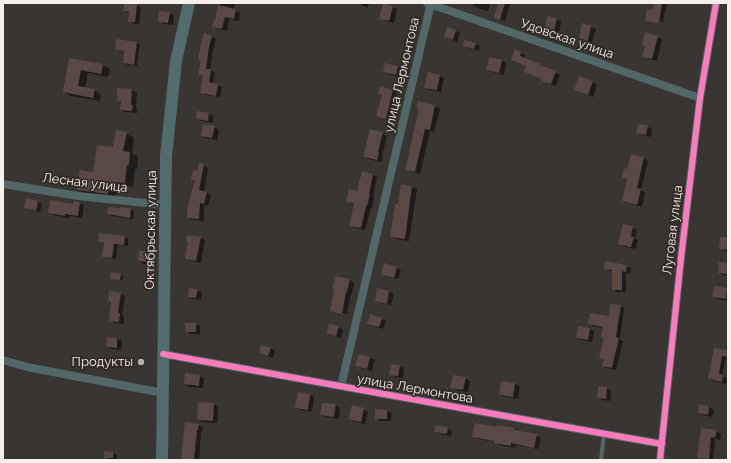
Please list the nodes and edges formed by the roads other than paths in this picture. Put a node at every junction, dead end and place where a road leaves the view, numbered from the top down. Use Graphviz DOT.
graph roads {
  1 [pos="189,3"];
  2 [pos="716,3"];
  3 [pos="430,4"];
  4 [pos="700,98"];
  5 [pos="3,184"];
  6 [pos="165,204"];
  7 [pos="163,354"];
  8 [pos="3,360"];
  9 [pos="341,386"];
  10 [pos="163,393"];
  11 [pos="604,434"];
  12 [pos="662,444"];
  13 [pos="162,460"];
  14 [pos="601,460"];
  15 [pos="660,460"];
  1 -- 6 [label="street, Октябрьская улица"];
  2 -- 4 [label="street, Луговая улица"];
  3 -- 4 [label="street, Удовская улица"];
  3 -- 9 [label="street, улица Лермонтова"];
  4 -- 12 [label="street, Луговая улица"];
  5 -- 6 [label="street, Лесная улица"];
  6 -- 7 [label="street, Октябрьская улица"];
  7 -- 9 [label="street, улица Лермонтова"];
  7 -- 10 [label="street, Октябрьская улица"];
  8 -- 10 [label="street"];
  9 -- 11 [label="street, улица Лермонтова"];
  10 -- 13 [label="street, Октябрьская улица"];
  11 -- 12 [label="street, улица Лермонтова"];
  11 -- 14 [label="lane"];
  12 -- 15 [label="street, Луговая улица"];
}
